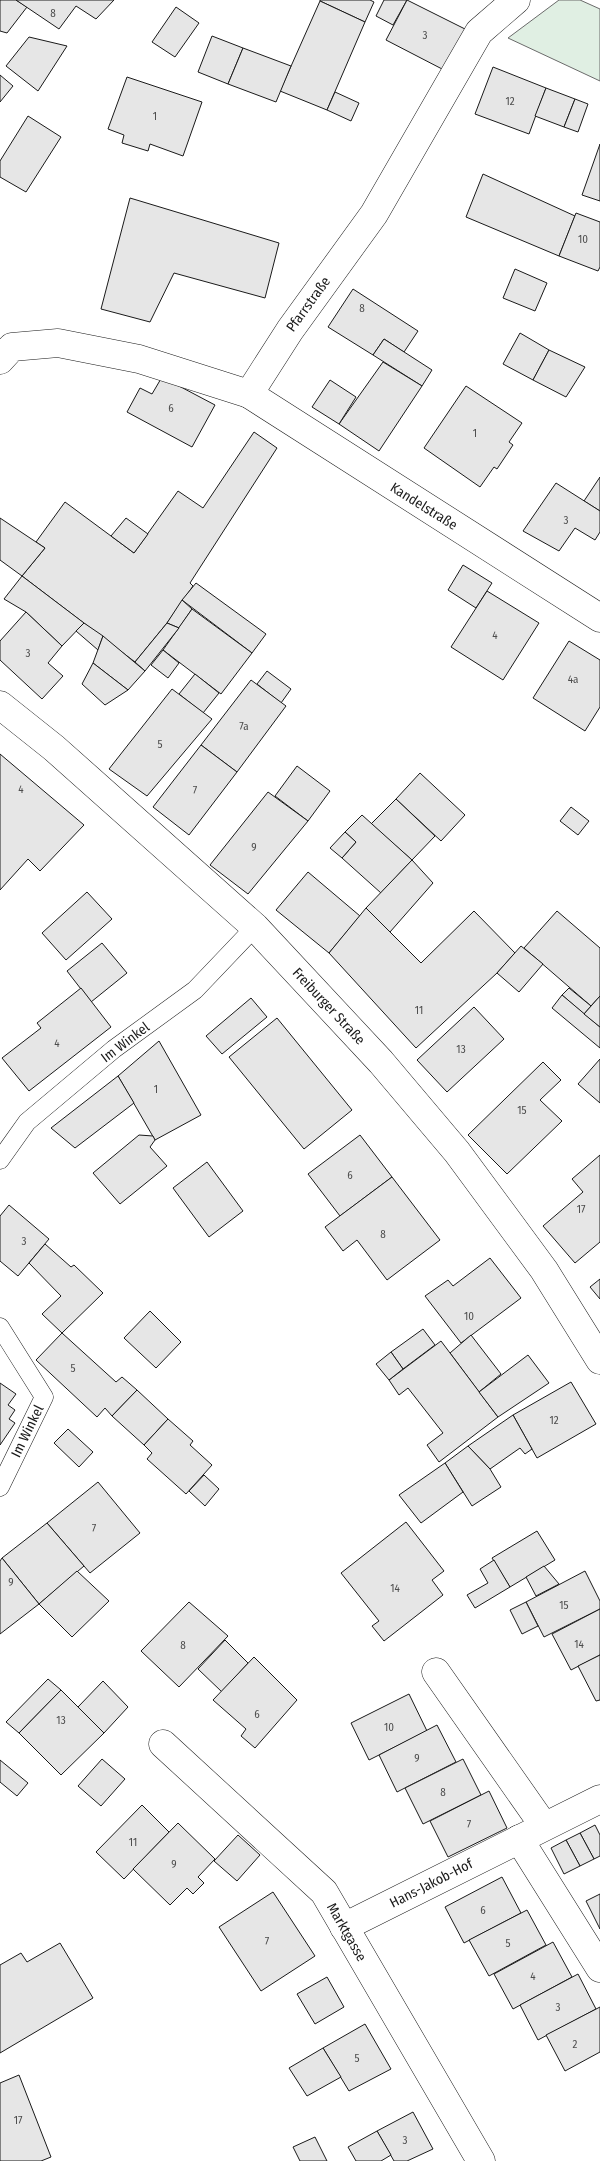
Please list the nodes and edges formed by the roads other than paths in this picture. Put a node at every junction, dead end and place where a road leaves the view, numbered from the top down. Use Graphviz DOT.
graph roads {
  1 [pos="516,0"];
  2 [pos="0,360"];
  3 [pos="249,394"];
  4 [pos="600,618"];
  5 [pos="0,705"];
  6 [pos="254,927"];
  7 [pos="0,1160"];
  8 [pos="0,1327"];
  9 [pos="600,1358"];
  10 [pos="0,1486"];
  11 [pos="436,1672"];
  12 [pos="162,1744"];
  13 [pos="600,1798"];
  14 [pos="544,1826"];
  15 [pos="519,1839"];
  16 [pos="344,1927"];
  17 [pos="600,1968"];
  18 [pos="481,2161"];
  1 -- 3 [label="street, Pfarrstraße"];
  2 -- 3 [label="street"];
  3 -- 4 [label="street, Kandelstraße"];
  5 -- 6 [label="street, Freiburger Straße"];
  6 -- 7 [label="lane, Im Winkel"];
  6 -- 9 [label="street, Freiburger Straße"];
  8 -- 10 [label="lane, Im Winkel"];
  11 -- 14 [label="street"];
  12 -- 16 [label="street, Marktgasse"];
  13 -- 14 [label="street, Hans-Jakob-Hof"];
  14 -- 15 [label="street, Hans-Jakob-Hof"];
  15 -- 16 [label="street, Hans-Jakob-Hof"];
  15 -- 17 [label="street"];
  16 -- 18 [label="street, Marktgasse"];
}
